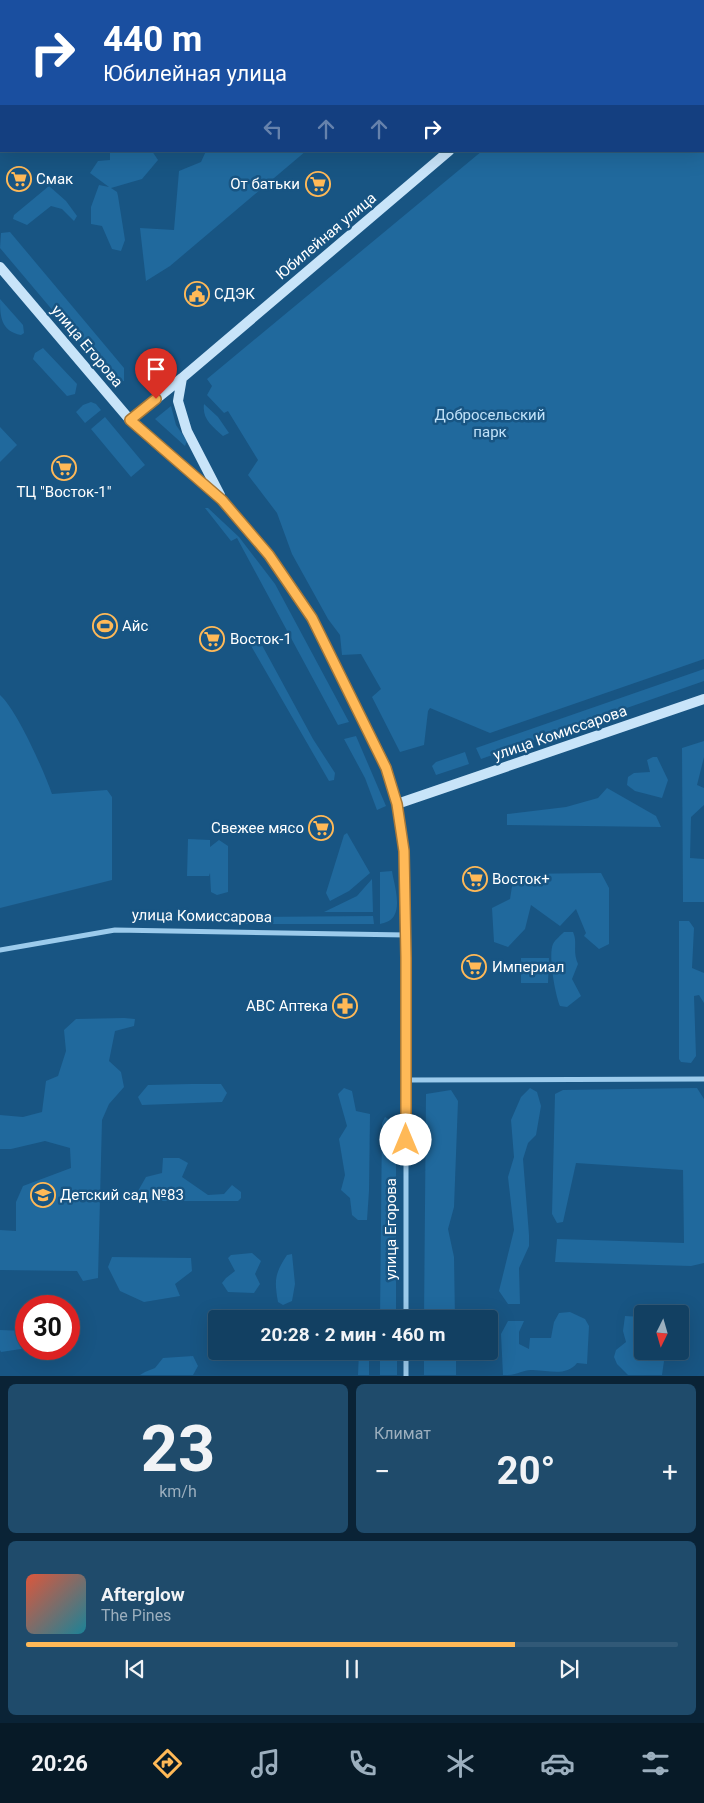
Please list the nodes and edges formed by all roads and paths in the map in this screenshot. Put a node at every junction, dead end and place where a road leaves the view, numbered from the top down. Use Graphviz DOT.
graph roads {
  1 [pos="448,152"];
  2 [pos="0,267"];
  3 [pos="182,378"];
  4 [pos="130,420"];
  5 [pos="222,500"];
  6 [pos="704,699"];
  7 [pos="397,804"];
  8 [pos="406,935"];
  9 [pos="0,950"];
  10 [pos="704,1079"];
  11 [pos="407,1080"];
  12 [pos="406,1310"];
  13 [pos="406,1360"];
  14 [pos="406,1376"];
  1 -- 3 [label="main road, Юбилейная улица"];
  2 -- 4 [label="main road, улица Егорова"];
  3 -- 4 [label="main road, Юбилейная улица"];
  3 -- 5 [label="main road, улица Егорова"];
  4 -- 5 [label="main road, улица Егорова"];
  5 -- 7 [label="main road, улица Егорова"];
  6 -- 7 [label="main road, улица Комиссарова"];
  7 -- 8 [label="street, улица Егорова"];
  8 -- 9 [label="street, улица Комиссарова"];
  8 -- 11 [label="street, улица Егорова"];
  10 -- 11 [label="street"];
  11 -- 12 [label="street, улица Егорова"];
  13 -- 14 [label="street"];
}
